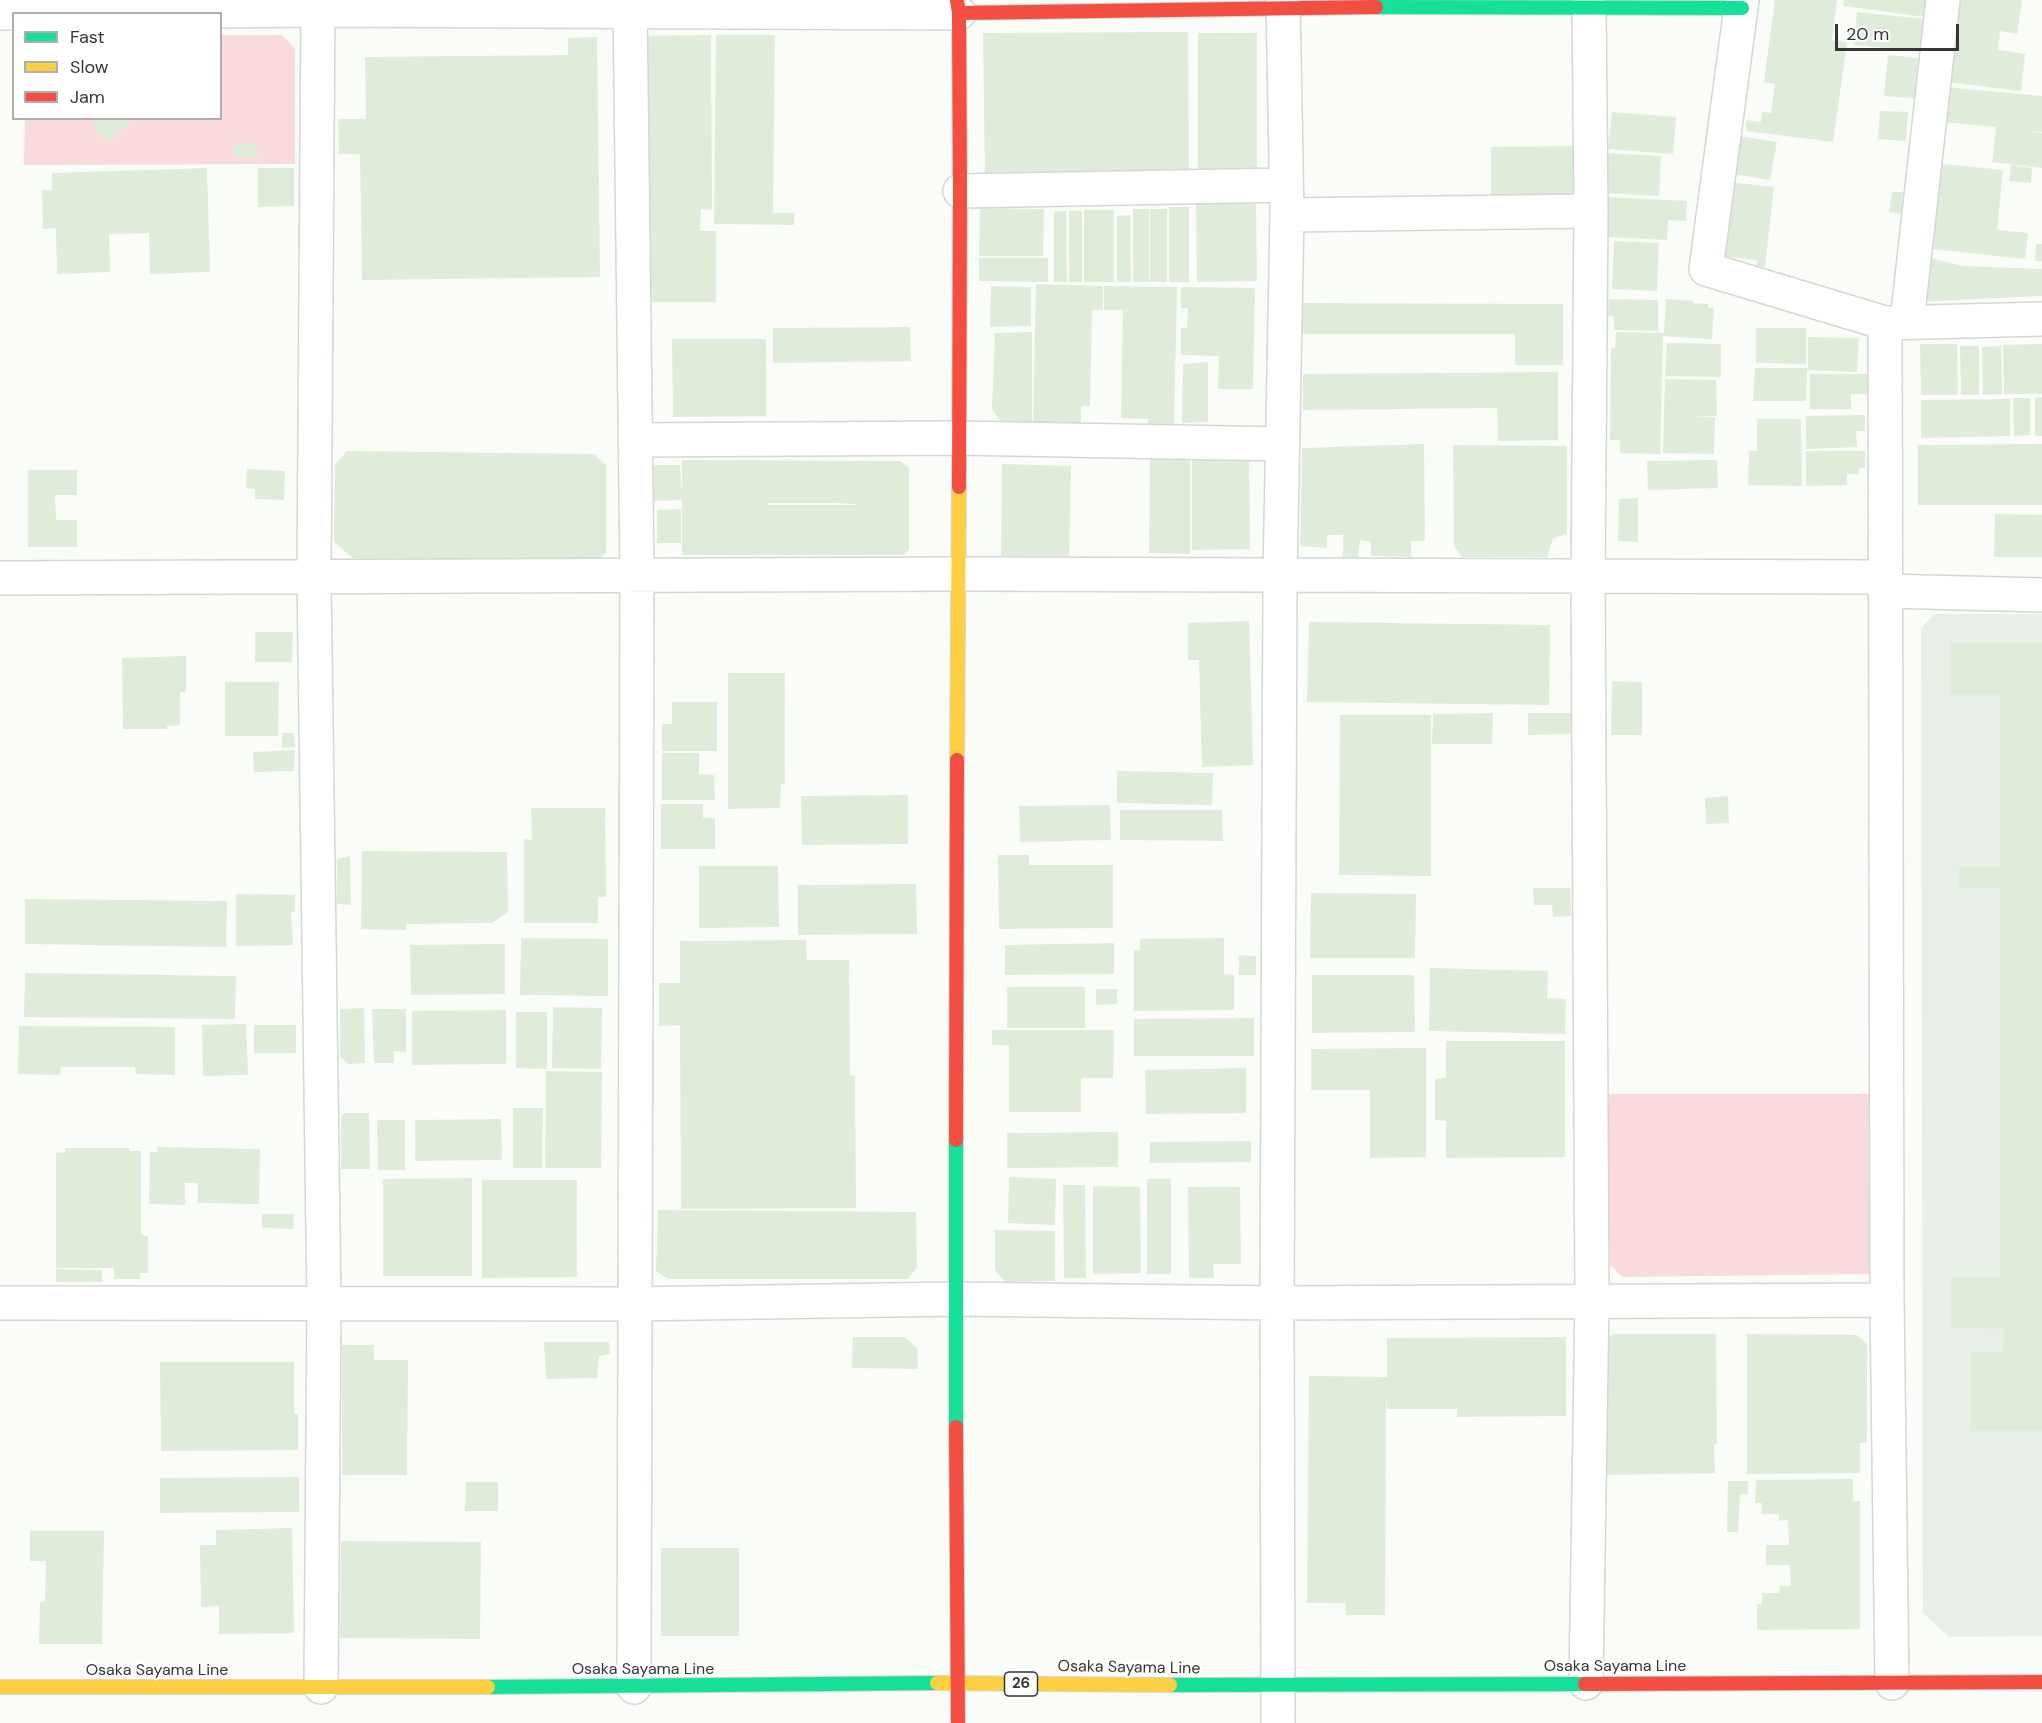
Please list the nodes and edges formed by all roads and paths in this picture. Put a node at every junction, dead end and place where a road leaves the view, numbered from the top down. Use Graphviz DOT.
graph roads {
  1 [pos="1943,0"];
  2 [pos="1283,4"];
  3 [pos="1742,4"];
  4 [pos="318,5"];
  5 [pos="630,6"];
  6 [pos="958,6"];
  7 [pos="1589,8"];
  8 [pos="40,12"];
  9 [pos="960,190"];
  10 [pos="1286,200"];
  11 [pos="1591,211"];
  12 [pos="2042,319"];
  13 [pos="1896,322"];
  14 [pos="959,438"];
  15 [pos="635,440"];
  16 [pos="1283,444"];
  17 [pos="959,574"];
  18 [pos="637,575"];
  19 [pos="314,576"];
  20 [pos="1280,577"];
  21 [pos="1588,577"];
  22 [pos="0,578"];
  23 [pos="1886,584"];
  24 [pos="2042,595"];
  25 [pos="955,1299"];
  26 [pos="1887,1300"];
  27 [pos="1592,1301"];
  28 [pos="0,1303"];
  29 [pos="1277,1303"];
  30 [pos="324,1304"];
  31 [pos="634,1304"];
  32 [pos="2042,1682"];
  33 [pos="958,1683"];
  34 [pos="1586,1683"];
  35 [pos="1892,1683"];
  36 [pos="1278,1686"];
  37 [pos="0,1687"];
  38 [pos="321,1687"];
  39 [pos="634,1687"];
  40 [pos="958,1723"];
  41 [pos="1278,1723"];
  1 -- 13 [label="street"];
  2 -- 6 [label="street"];
  2 -- 7 [label="street"];
  2 -- 10 [label="street"];
  3 -- 7 [label="street"];
  3 -- 13 [label="street"];
  4 -- 5 [label="street"];
  4 -- 8 [label="street"];
  4 -- 19 [label="street"];
  5 -- 6 [label="street"];
  5 -- 15 [label="street"];
  6 -- 9 [label="street"];
  7 -- 11 [label="street"];
  9 -- 10 [label="street"];
  9 -- 14 [label="street"];
  10 -- 11 [label="street"];
  10 -- 16 [label="street"];
  11 -- 21 [label="street"];
  12 -- 13 [label="street"];
  13 -- 23 [label="street"];
  14 -- 15 [label="street"];
  14 -- 16 [label="street"];
  14 -- 17 [label="street"];
  15 -- 18 [label="street"];
  16 -- 20 [label="street"];
  17 -- 18 [label="street"];
  17 -- 20 [label="street"];
  17 -- 25 [label="street"];
  18 -- 19 [label="street"];
  18 -- 31 [label="street"];
  19 -- 22 [label="street"];
  19 -- 30 [label="street"];
  20 -- 21 [label="street"];
  20 -- 29 [label="street"];
  21 -- 23 [label="street"];
  21 -- 27 [label="street"];
  23 -- 24 [label="street"];
  23 -- 26 [label="street"];
  25 -- 29 [label="street"];
  25 -- 31 [label="street"];
  25 -- 33 [label="street"];
  26 -- 27 [label="street"];
  26 -- 35 [label="street"];
  27 -- 29 [label="street"];
  27 -- 34 [label="street"];
  28 -- 30 [label="street"];
  29 -- 36 [label="street"];
  30 -- 31 [label="street"];
  30 -- 38 [label="street"];
  31 -- 39 [label="street"];
  32 -- 35 [label="street, Osaka Sayama Line / 26"];
  33 -- 36 [label="street, Osaka Sayama Line / 26"];
  33 -- 39 [label="street, Osaka Sayama Line / 26"];
  33 -- 40 [label="street"];
  34 -- 35 [label="street, Osaka Sayama Line / 26"];
  34 -- 36 [label="street, Osaka Sayama Line / 26"];
  36 -- 41 [label="street"];
  37 -- 38 [label="street, Osaka Sayama Line / 26"];
  38 -- 39 [label="street, Osaka Sayama Line / 26"];
}
